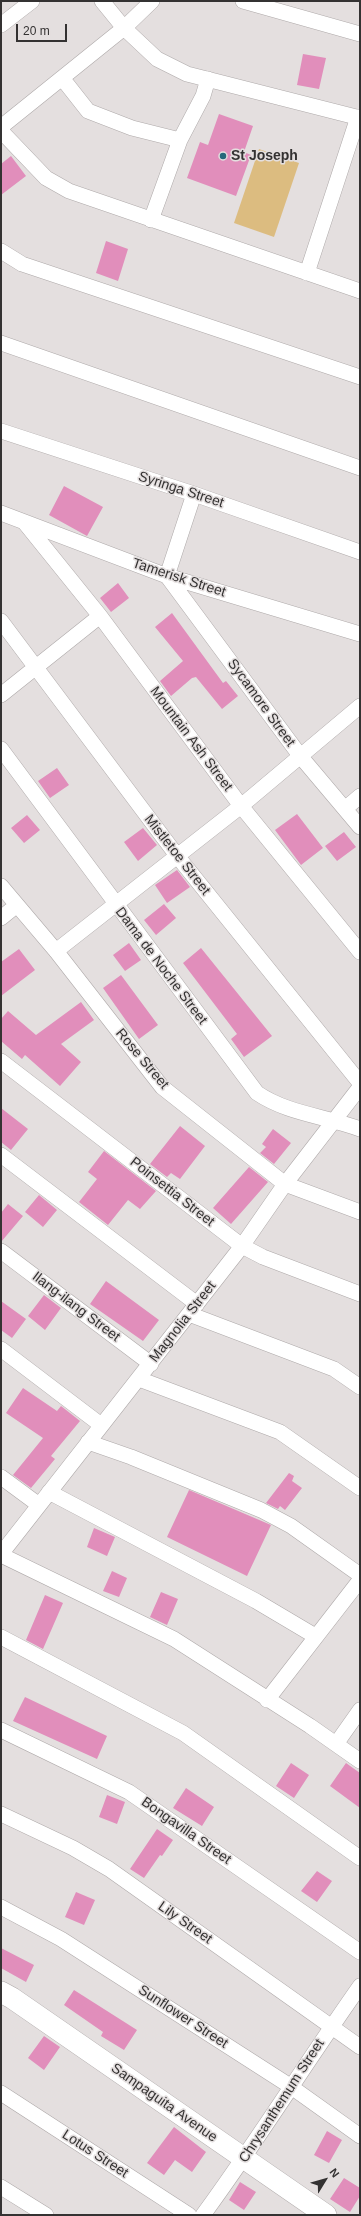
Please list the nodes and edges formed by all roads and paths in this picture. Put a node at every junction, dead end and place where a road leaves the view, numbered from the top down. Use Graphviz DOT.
graph roads {
  1 [pos="32,1"];
  2 [pos="102,1"];
  3 [pos="152,1"];
  4 [pos="243,1"];
  5 [pos="1,25"];
  6 [pos="124,28"];
  7 [pos="360,34"];
  8 [pos="62,78"];
  9 [pos="208,79"];
  10 [pos="359,117"];
  11 [pos="1,127"];
  12 [pos="1,131"];
  13 [pos="180,140"];
  14 [pos="151,220"];
  15 [pos="1,251"];
  16 [pos="307,273"];
  17 [pos="360,291"];
  18 [pos="1,343"];
  19 [pos="360,377"];
  20 [pos="1,431"];
  21 [pos="360,468"];
  22 [pos="194,494"];
  23 [pos="1,514"];
  24 [pos="25,523"];
  25 [pos="360,552"];
  26 [pos="167,576"];
  27 [pos="100,616"];
  28 [pos="1,621"];
  29 [pos="360,634"];
  30 [pos="36,666"];
  31 [pos="1,695"];
  32 [pos="360,706"];
  33 [pos="1,749"];
  34 [pos="301,757"];
  35 [pos="360,796"];
  36 [pos="241,806"];
  37 [pos="346,808"];
  38 [pos="360,827"];
  39 [pos="178,857"];
  40 [pos="1,886"];
  41 [pos="17,905"];
  42 [pos="116,905"];
  43 [pos="1,918"];
  44 [pos="56,951"];
  45 [pos="360,952"];
  46 [pos="1,1061"];
  47 [pos="360,1083"];
  48 [pos="360,1087"];
  49 [pos="335,1120"];
  50 [pos="360,1129"];
  51 [pos="1,1155"];
  52 [pos="285,1184"];
  53 [pos="360,1212"];
  54 [pos="242,1246"];
  55 [pos="1,1251"];
  56 [pos="360,1294"];
  57 [pos="193,1309"];
  58 [pos="1,1349"];
  59 [pos="151,1364"];
  60 [pos="139,1379"];
  61 [pos="360,1387"];
  62 [pos="100,1425"];
  63 [pos="88,1442"];
  64 [pos="1,1477"];
  65 [pos="360,1488"];
  66 [pos="49,1492"];
  67 [pos="39,1505"];
  68 [pos="1,1555"];
  69 [pos="360,1575"];
  70 [pos="360,1580"];
  71 [pos="1,1636"];
  72 [pos="315,1636"];
  73 [pos="267,1700"];
  74 [pos="360,1710"];
  75 [pos="1,1730"];
  76 [pos="336,1744"];
  77 [pos="360,1761"];
  78 [pos="1,1814"];
  79 [pos="360,1858"];
  80 [pos="1,1907"];
  81 [pos="360,1952"];
  82 [pos="360,1986"];
  83 [pos="1,1992"];
  84 [pos="331,2027"];
  85 [pos="360,2047"];
  86 [pos="290,2086"];
  87 [pos="1,2093"];
  88 [pos="360,2136"];
  89 [pos="244,2160"];
  90 [pos="1,2186"];
  91 [pos="46,2215"];
  92 [pos="189,2215"];
  93 [pos="203,2215"];
  94 [pos="326,2215"];
  1 -- 5 [label="street"];
  2 -- 6 [label="street"];
  3 -- 6 [label="street"];
  4 -- 7 [label="street"];
  6 -- 8 [label="street"];
  6 -- 9 [label="street"];
  8 -- 11 [label="street"];
  8 -- 13 [label="street"];
  9 -- 10 [label="street"];
  9 -- 13 [label="street"];
  10 -- 16 [label="street"];
  12 -- 14 [label="street"];
  13 -- 14 [label="street"];
  14 -- 16 [label="street"];
  15 -- 19 [label="street"];
  16 -- 17 [label="street"];
  18 -- 21 [label="street"];
  20 -- 22 [label="street, Syringa Street"];
  22 -- 25 [label="street, Syringa Street"];
  22 -- 26 [label="street"];
  23 -- 24 [label="street, Tamerisk Street"];
  24 -- 26 [label="street, Tamerisk Street"];
  24 -- 27 [label="street, Mountain Ash Street"];
  26 -- 29 [label="street, Tamerisk Street"];
  26 -- 34 [label="street, Sycamore Street"];
  27 -- 30 [label="street"];
  27 -- 36 [label="street, Mountain Ash Street"];
  28 -- 30 [label="street, Mistletoe Street"];
  30 -- 31 [label="street"];
  30 -- 39 [label="street, Mistletoe Street"];
  32 -- 34 [label="street"];
  33 -- 42 [label="street, Dama de Noche Street"];
  34 -- 36 [label="street"];
  34 -- 37 [label="street, Sycamore Street"];
  35 -- 37 [label="street"];
  36 -- 39 [label="street"];
  36 -- 45 [label="street, Mountain Ash Street"];
  37 -- 38 [label="street, Sycamore Street"];
  39 -- 42 [label="street"];
  39 -- 47 [label="street, Mistletoe Street"];
  40 -- 41 [label="street, Rose Street"];
  41 -- 43 [label="street"];
  41 -- 44 [label="street, Rose Street"];
  42 -- 44 [label="street"];
  42 -- 49 [label="street, Dama de Noche Street"];
  44 -- 52 [label="street, Rose Street"];
  46 -- 54 [label="street, Poinsettia Street"];
  48 -- 49 [label="street, Magnolia Street"];
  49 -- 50 [label="street, Dama de Noche Street"];
  49 -- 52 [label="street, Magnolia Street"];
  51 -- 57 [label="street"];
  52 -- 53 [label="street, Rose Street"];
  52 -- 54 [label="street, Magnolia Street"];
  54 -- 56 [label="street, Poinsettia Street"];
  54 -- 57 [label="street, Magnolia Street"];
  55 -- 59 [label="street, Ilang-ilang Street"];
  57 -- 59 [label="street, Magnolia Street"];
  57 -- 61 [label="street"];
  58 -- 62 [label="street"];
  59 -- 60 [label="street, Magnolia Street"];
  60 -- 62 [label="street, Magnolia Street"];
  60 -- 65 [label="street"];
  62 -- 63 [label="street, Magnolia Street"];
  63 -- 66 [label="street, Magnolia Street"];
  63 -- 69 [label="street"];
  64 -- 67 [label="street"];
  66 -- 67 [label="street, Magnolia Street"];
  66 -- 72 [label="street"];
  67 -- 68 [label="street, Magnolia Street"];
  68 -- 73 [label="street"];
  70 -- 72 [label="street"];
  71 -- 79 [label="street"];
  72 -- 73 [label="street"];
  73 -- 76 [label="street"];
  74 -- 76 [label="street"];
  75 -- 81 [label="street, Bongavilla Street"];
  76 -- 77 [label="street"];
  78 -- 84 [label="street, Lily Street"];
  80 -- 86 [label="street, Sunflower Street"];
  82 -- 84 [label="street, Chrysanthemum Street"];
  83 -- 89 [label="main road, Sampaguita Avenue"];
  84 -- 85 [label="street, Lily Street"];
  84 -- 86 [label="street, Chrysanthemum Street"];
  86 -- 88 [label="street, Sunflower Street"];
  86 -- 89 [label="street, Chrysanthemum Street"];
  87 -- 92 [label="street, Lotus Street"];
  89 -- 93 [label="street, Chrysanthemum Street"];
  89 -- 94 [label="main road, Sampaguita Avenue"];
  90 -- 91 [label="street"];
}
